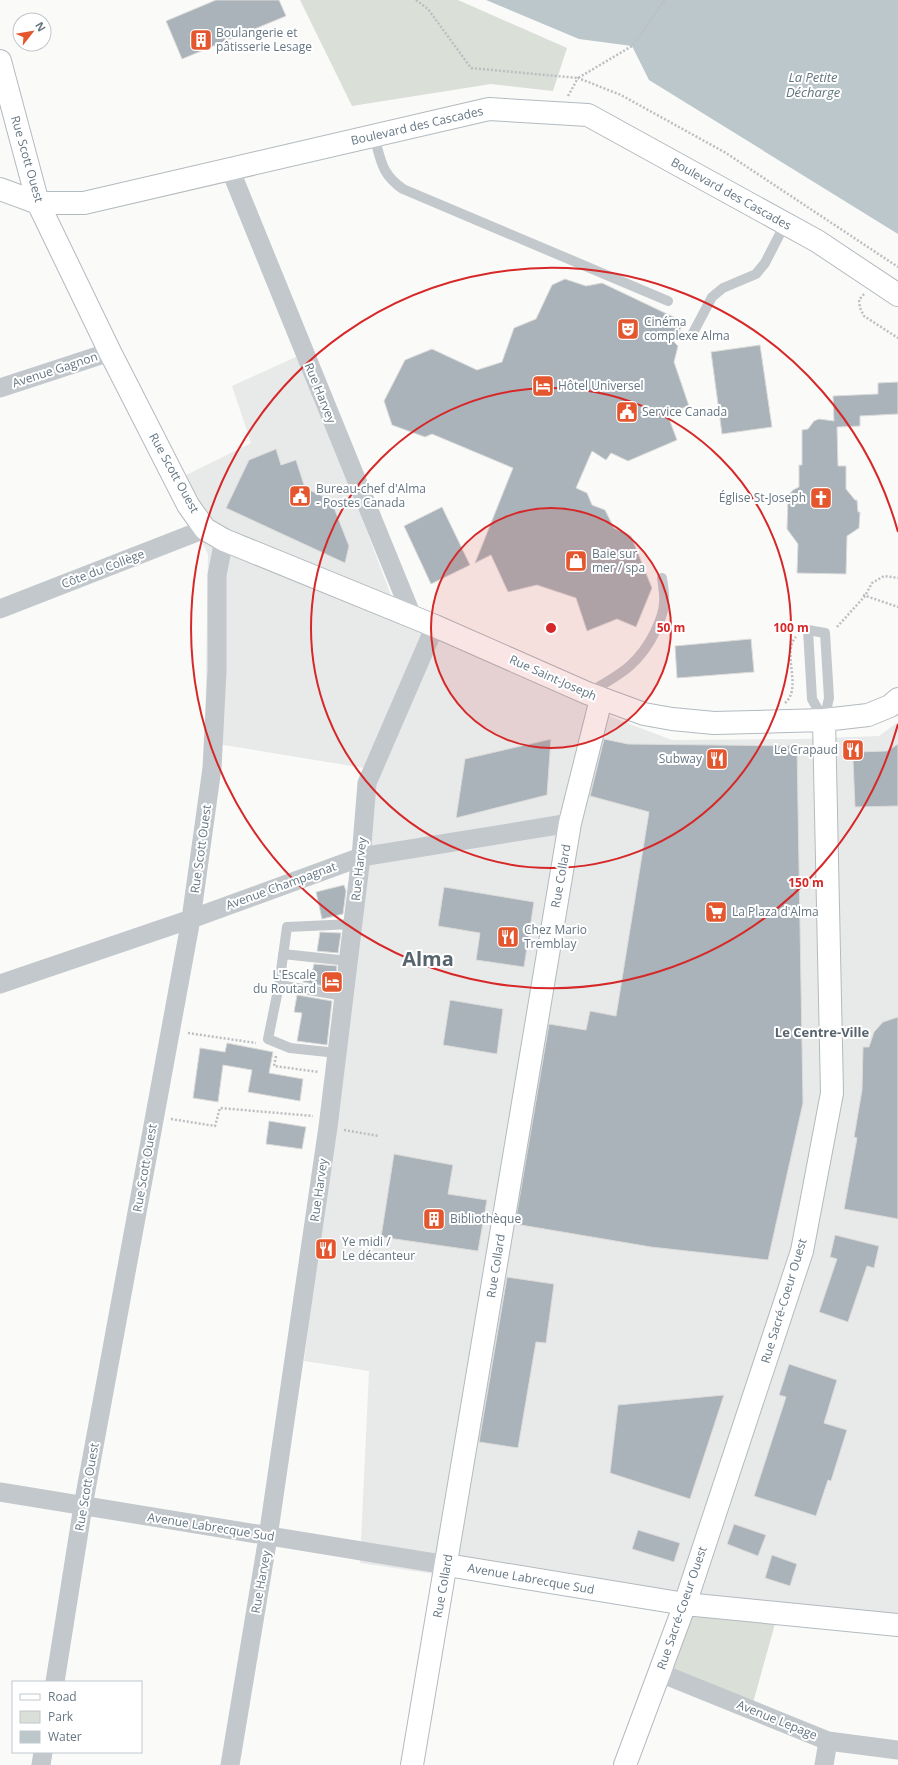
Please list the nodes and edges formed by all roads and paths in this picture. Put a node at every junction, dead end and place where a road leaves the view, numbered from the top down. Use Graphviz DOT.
graph roads {
  1 [pos="416,0"];
  2 [pos="665,0"];
  3 [pos="0,60"];
  4 [pos="578,78"];
  5 [pos="374,136"];
  6 [pos="230,169"];
  7 [pos="0,189"];
  8 [pos="38,203"];
  9 [pos="785,224"];
  10 [pos="898,267"];
  11 [pos="898,295"];
  12 [pos="668,301"];
  13 [pos="693,333"];
  14 [pos="110,352"];
  15 [pos="0,388"];
  16 [pos="205,529"];
  17 [pos="224,540"];
  18 [pos="662,578"];
  19 [pos="898,578"];
  20 [pos="864,595"];
  21 [pos="898,607"];
  22 [pos="0,609"];
  23 [pos="412,616"];
  24 [pos="435,626"];
  25 [pos="808,633"];
  26 [pos="825,633"];
  27 [pos="594,696"];
  28 [pos="898,699"];
  29 [pos="784,704"];
  30 [pos="824,720"];
  31 [pos="570,823"];
  32 [pos="361,858"];
  33 [pos="191,919"];
  34 [pos="353,924"];
  35 [pos="283,954"];
  36 [pos="348,961"];
  37 [pos="0,984"];
  38 [pos="278,985"];
  39 [pos="344,996"];
  40 [pos="171,1030"];
  41 [pos="262,1044"];
  42 [pos="337,1052"];
  43 [pos="276,1053"];
  44 [pos="305,1071"];
  45 [pos="155,1117"];
  46 [pos="330,1118"];
  47 [pos="344,1130"];
  48 [pos="379,1136"];
  49 [pos="0,1492"];
  50 [pos="83,1506"];
  51 [pos="268,1536"];
  52 [pos="447,1565"];
  53 [pos="685,1604"];
  54 [pos="898,1625"];
  55 [pos="660,1673"];
  56 [pos="55,1681"];
  57 [pos="828,1741"];
  58 [pos="898,1750"];
  59 [pos="44,1753"];
  60 [pos="41,1765"];
  61 [pos="230,1765"];
  62 [pos="412,1765"];
  63 [pos="625,1765"];
  64 [pos="824,1765"];
  1 -- 4 [label="path"];
  2 -- 4 [label="path"];
  3 -- 8 [label="street, Rue Scott Ouest"];
  4 -- 10 [label="path"];
  5 -- 6 [label="street, Boulevard des Cascades"];
  5 -- 9 [label="street, Boulevard des Cascades"];
  5 -- 12 [label="lane"];
  6 -- 8 [label="street, Boulevard des Cascades"];
  6 -- 23 [label="street, Rue Harvey"];
  7 -- 8 [label="street"];
  8 -- 14 [label="street, Rue Scott Ouest"];
  9 -- 11 [label="street, Boulevard des Cascades"];
  9 -- 13 [label="lane"];
  14 -- 15 [label="street, Avenue Gagnon"];
  14 -- 16 [label="street, Rue Scott Ouest"];
  16 -- 17 [label="street, Rue Scott Ouest"];
  16 -- 22 [label="street, Côte du Collège"];
  17 -- 23 [label="street, Rue Saint-Joseph"];
  17 -- 33 [label="street, Rue Scott Ouest"];
  18 -- 27 [label="lane"];
  19 -- 20 [label="path"];
  20 -- 21 [label="path"];
  20 -- 26 [label="path"];
  23 -- 24 [label="street, Rue Saint-Joseph"];
  24 -- 27 [label="street, Rue Saint-Joseph"];
  24 -- 32 [label="street, Rue Harvey"];
  25 -- 26 [label="lane"];
  25 -- 29 [label="path"];
  25 -- 30 [label="lane"];
  26 -- 30 [label="lane"];
  27 -- 30 [label="street, Rue Saint-Joseph"];
  27 -- 31 [label="street, Rue Collard"];
  28 -- 30 [label="street, Rue Saint-Joseph"];
  30 -- 53 [label="street, Rue Sacré-Coeur Ouest"];
  31 -- 32 [label="street, Avenue Champagnat"];
  31 -- 52 [label="street, Rue Collard"];
  32 -- 33 [label="street, Avenue Champagnat"];
  32 -- 34 [label="street, Rue Harvey"];
  33 -- 37 [label="street, Avenue Champagnat"];
  33 -- 40 [label="street, Rue Scott Ouest"];
  34 -- 35 [label="lane"];
  34 -- 36 [label="street, Rue Harvey"];
  35 -- 36 [label="lane"];
  35 -- 38 [label="lane"];
  36 -- 39 [label="street, Rue Harvey"];
  38 -- 39 [label="lane"];
  38 -- 42 [label="lane"];
  39 -- 42 [label="street, Rue Harvey"];
  40 -- 41 [label="path"];
  40 -- 45 [label="street, Rue Scott Ouest"];
  42 -- 46 [label="street, Rue Harvey"];
  43 -- 44 [label="path"];
  45 -- 46 [label="path"];
  45 -- 50 [label="street, Rue Scott Ouest"];
  46 -- 51 [label="street, Rue Harvey"];
  47 -- 48 [label="path"];
  49 -- 50 [label="street, Avenue Labrecque Sud"];
  50 -- 51 [label="street, Avenue Labrecque Sud"];
  50 -- 56 [label="street, Rue Scott Ouest"];
  51 -- 52 [label="street, Avenue Labrecque Sud"];
  51 -- 61 [label="street, Rue Harvey"];
  52 -- 53 [label="street, Avenue Labrecque Sud"];
  52 -- 62 [label="street, Rue Collard"];
  53 -- 54 [label="street, Avenue Labrecque Sud"];
  53 -- 55 [label="street, Rue Sacré-Coeur Ouest"];
  55 -- 57 [label="street, Avenue Lepage"];
  55 -- 63 [label="street, Rue Sacré-Coeur Ouest"];
  57 -- 58 [label="street, Avenue Lepage"];
  57 -- 64 [label="street"];
  59 -- 60 [label="street"];
}
